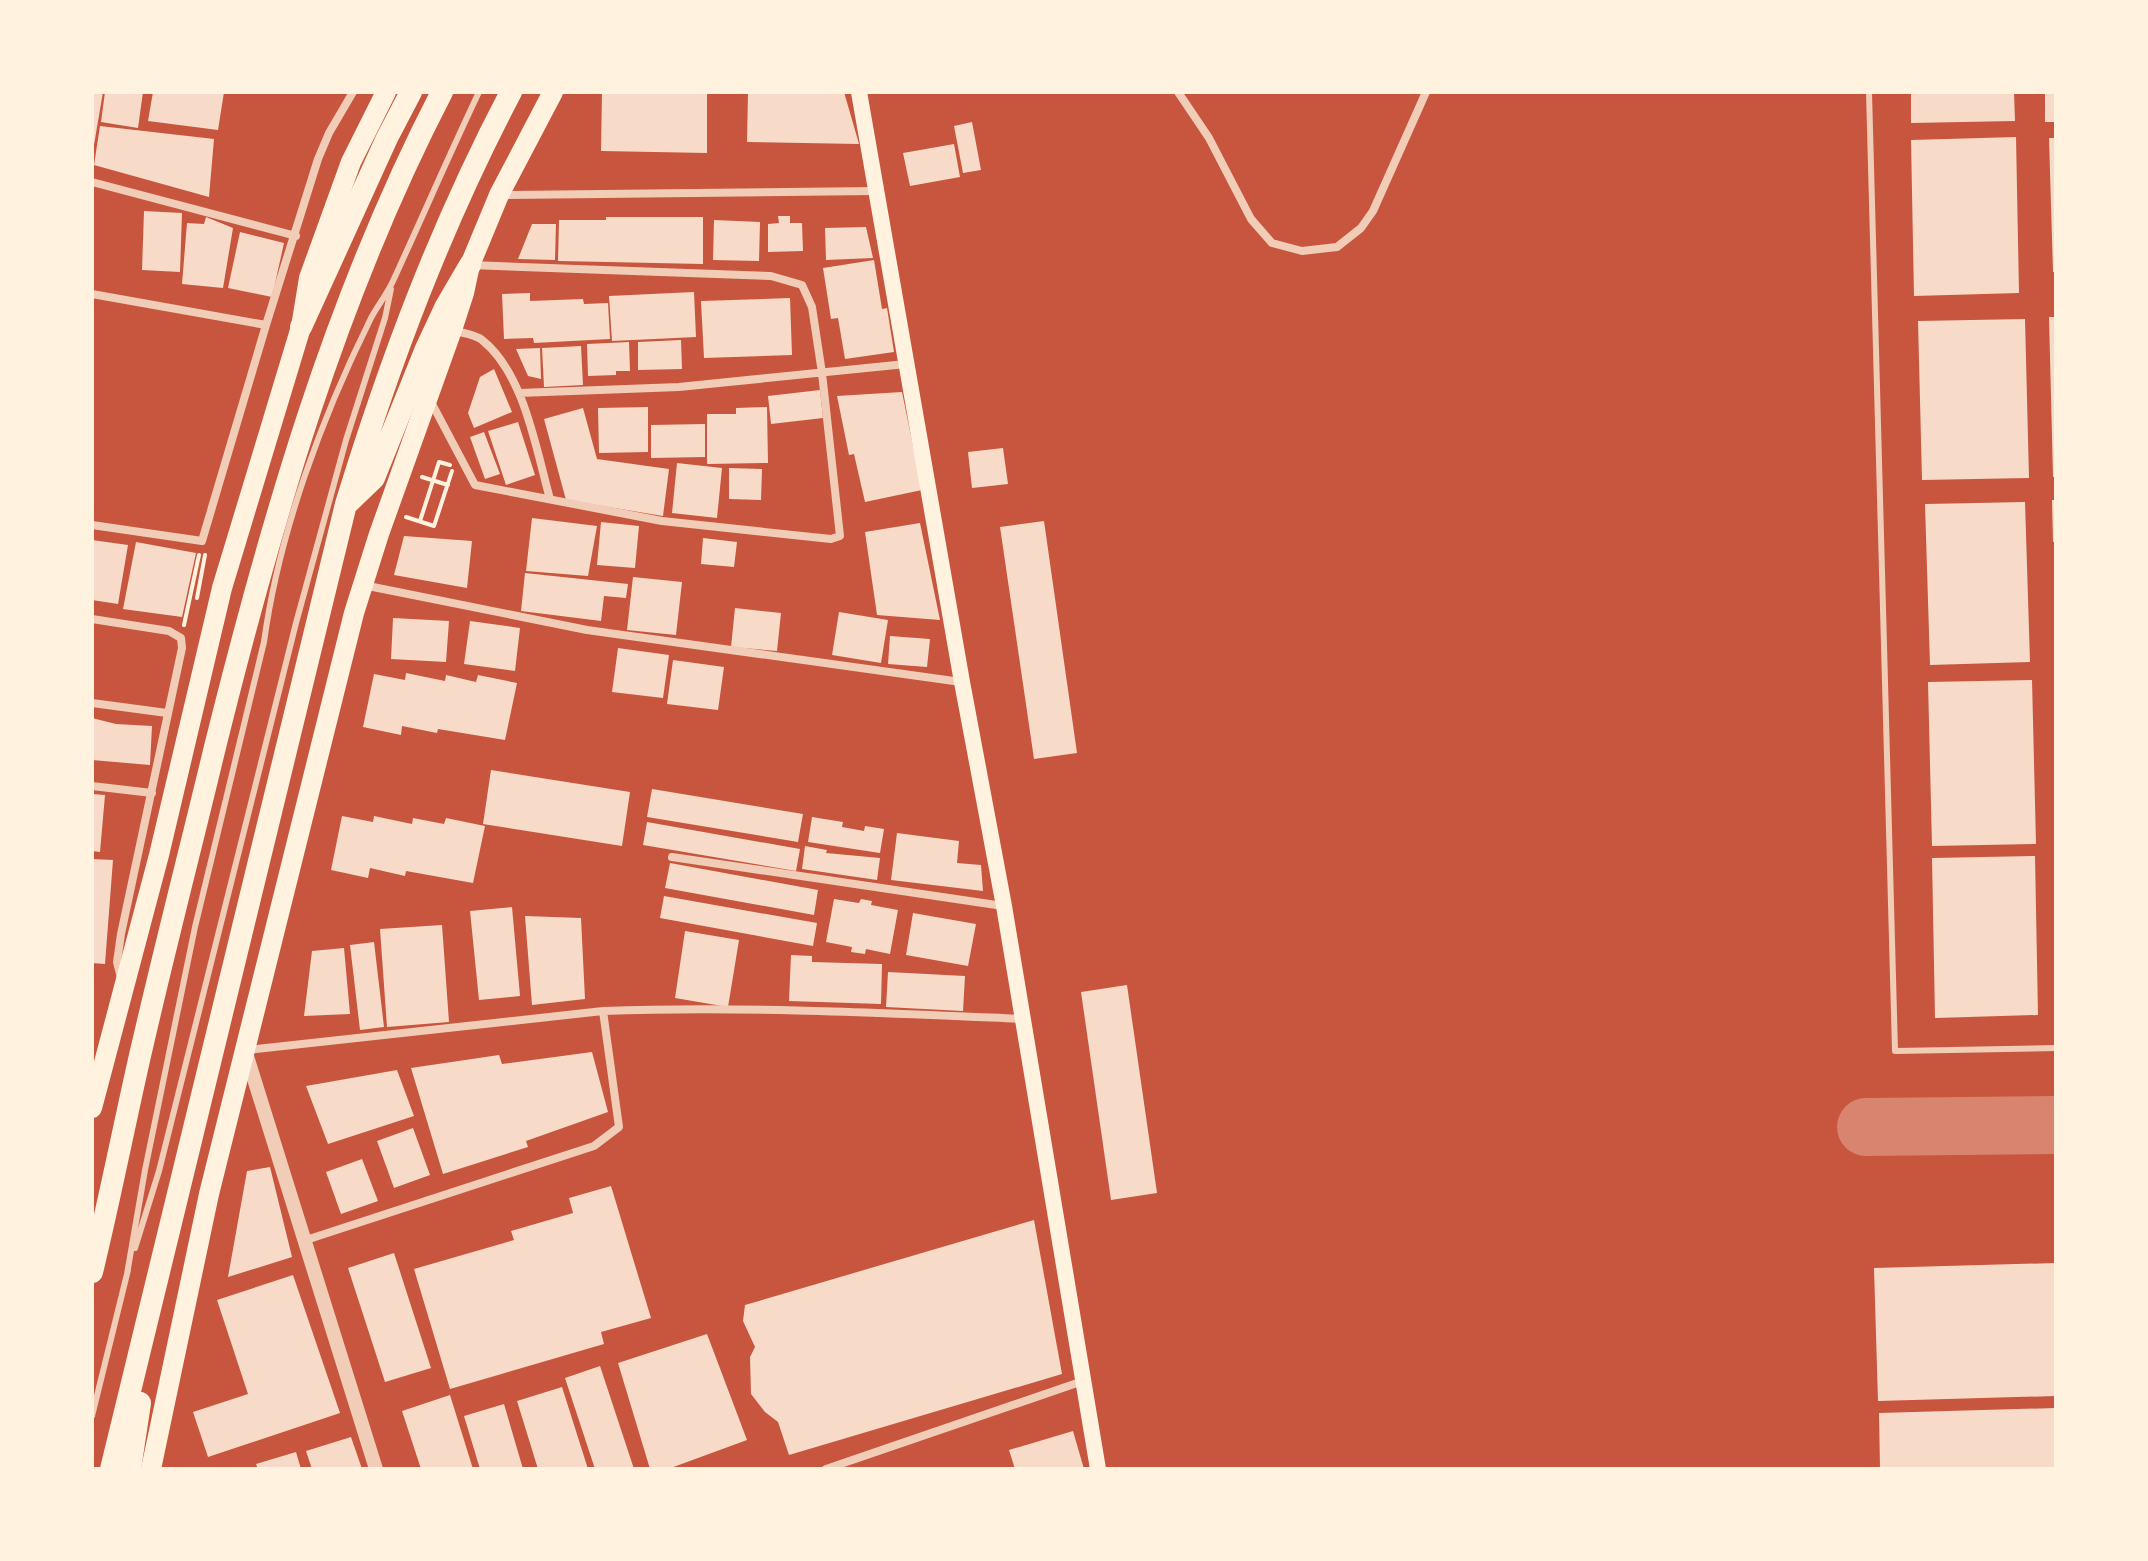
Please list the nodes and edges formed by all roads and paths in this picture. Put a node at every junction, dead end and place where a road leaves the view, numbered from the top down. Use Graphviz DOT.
graph roads {
  1 [pos="353,92"];
  2 [pos="386,92"];
  3 [pos="411,92"];
  4 [pos="442,92"];
  5 [pos="479,92"];
  6 [pos="511,92"];
  7 [pos="553,92"];
  8 [pos="859,92"];
  9 [pos="1178,92"];
  10 [pos="1426,92"];
  11 [pos="1869,92"];
  12 [pos="92,182"];
  13 [pos="876,191"];
  14 [pos="499,195"];
  15 [pos="296,236"];
  16 [pos="470,265"];
  17 [pos="391,285"];
  18 [pos="92,294"];
  19 [pos="266,325"];
  20 [pos="301,327"];
  21 [pos="452,330"];
  22 [pos="906,364"];
  23 [pos="822,373"];
  24 [pos="519,393"];
  25 [pos="428,396"];
  26 [pos="550,499"];
  27 [pos="346,504"];
  28 [pos="389,511"];
  29 [pos="420,521"];
  30 [pos="92,525"];
  31 [pos="202,541"];
  32 [pos="206,552"];
  33 [pos="196,583"];
  34 [pos="363,585"];
  35 [pos="198,592"];
  36 [pos="92,619"];
  37 [pos="181,638"];
  38 [pos="962,682"];
  39 [pos="92,703"];
  40 [pos="167,713"];
  41 [pos="92,786"];
  42 [pos="152,793"];
  43 [pos="672,857"];
  44 [pos="1004,906"];
  45 [pos="124,992"];
  46 [pos="603,1011"];
  47 [pos="1024,1019"];
  48 [pos="2056,1048"];
  49 [pos="245,1050"];
  50 [pos="99,1062"];
  51 [pos="92,1108"];
  52 [pos="306,1240"];
  53 [pos="92,1272"];
  54 [pos="127,1274"];
  55 [pos="148,1316"];
  56 [pos="1083,1381"];
  57 [pos="92,1416"];
  58 [pos="111,1469"];
  59 [pos="130,1469"];
  60 [pos="151,1469"];
  61 [pos="376,1469"];
  62 [pos="826,1469"];
  63 [pos="1098,1469"];
  1 -- 15 [label="street"];
  2 -- 20 [label="main road"];
  3 -- 20 [label="highway"];
  4 -- 53 [label="highway"];
  5 -- 17 [label="lane"];
  6 -- 27 [label="highway"];
  7 -- 14 [label="main road"];
  8 -- 13 [label="main road"];
  9 -- 10 [label="street"];
  11 -- 48 [label="lane"];
  12 -- 15 [label="street"];
  13 -- 14 [label="street"];
  13 -- 22 [label="main road"];
  14 -- 16 [label="main road"];
  15 -- 19 [label="street"];
  16 -- 21 [label="main road"];
  16 -- 23 [label="street"];
  16 -- 27 [label="highway"];
  17 -- 54 [label="lane"];
  17 -- 54 [label="lane"];
  18 -- 19 [label="street"];
  19 -- 31 [label="street"];
  20 -- 45 [label="main road"];
  21 -- 24 [label="street"];
  21 -- 25 [label="main road"];
  22 -- 23 [label="street"];
  22 -- 38 [label="main road"];
  23 -- 24 [label="street"];
  23 -- 26 [label="street"];
  24 -- 26 [label="street"];
  25 -- 26 [label="street"];
  25 -- 28 [label="main road"];
  27 -- 55 [label="highway"];
  28 -- 29 [label="path"];
  28 -- 34 [label="main road"];
  29 -- 29 [label="path"];
  30 -- 31 [label="street"];
  31 -- 33 [label="path"];
  32 -- 33 [label="path"];
  33 -- 35 [label="path"];
  33 -- 37 [label="path"];
  34 -- 38 [label="street"];
  34 -- 49 [label="main road"];
  36 -- 37 [label="street"];
  37 -- 40 [label="street"];
  38 -- 44 [label="main road"];
  39 -- 40 [label="street"];
  40 -- 42 [label="street"];
  41 -- 42 [label="street"];
  42 -- 45 [label="street"];
  43 -- 44 [label="street"];
  44 -- 47 [label="main road"];
  45 -- 50 [label="main road"];
  46 -- 47 [label="street"];
  46 -- 49 [label="street"];
  46 -- 52 [label="street"];
  47 -- 56 [label="main road"];
  49 -- 52 [label="street"];
  49 -- 60 [label="main road"];
  50 -- 51 [label="main road"];
  52 -- 61 [label="street"];
  54 -- 57 [label="lane"];
  55 -- 58 [label="highway"];
  55 -- 59 [label="highway"];
  56 -- 62 [label="street"];
  56 -- 63 [label="main road"];
}
